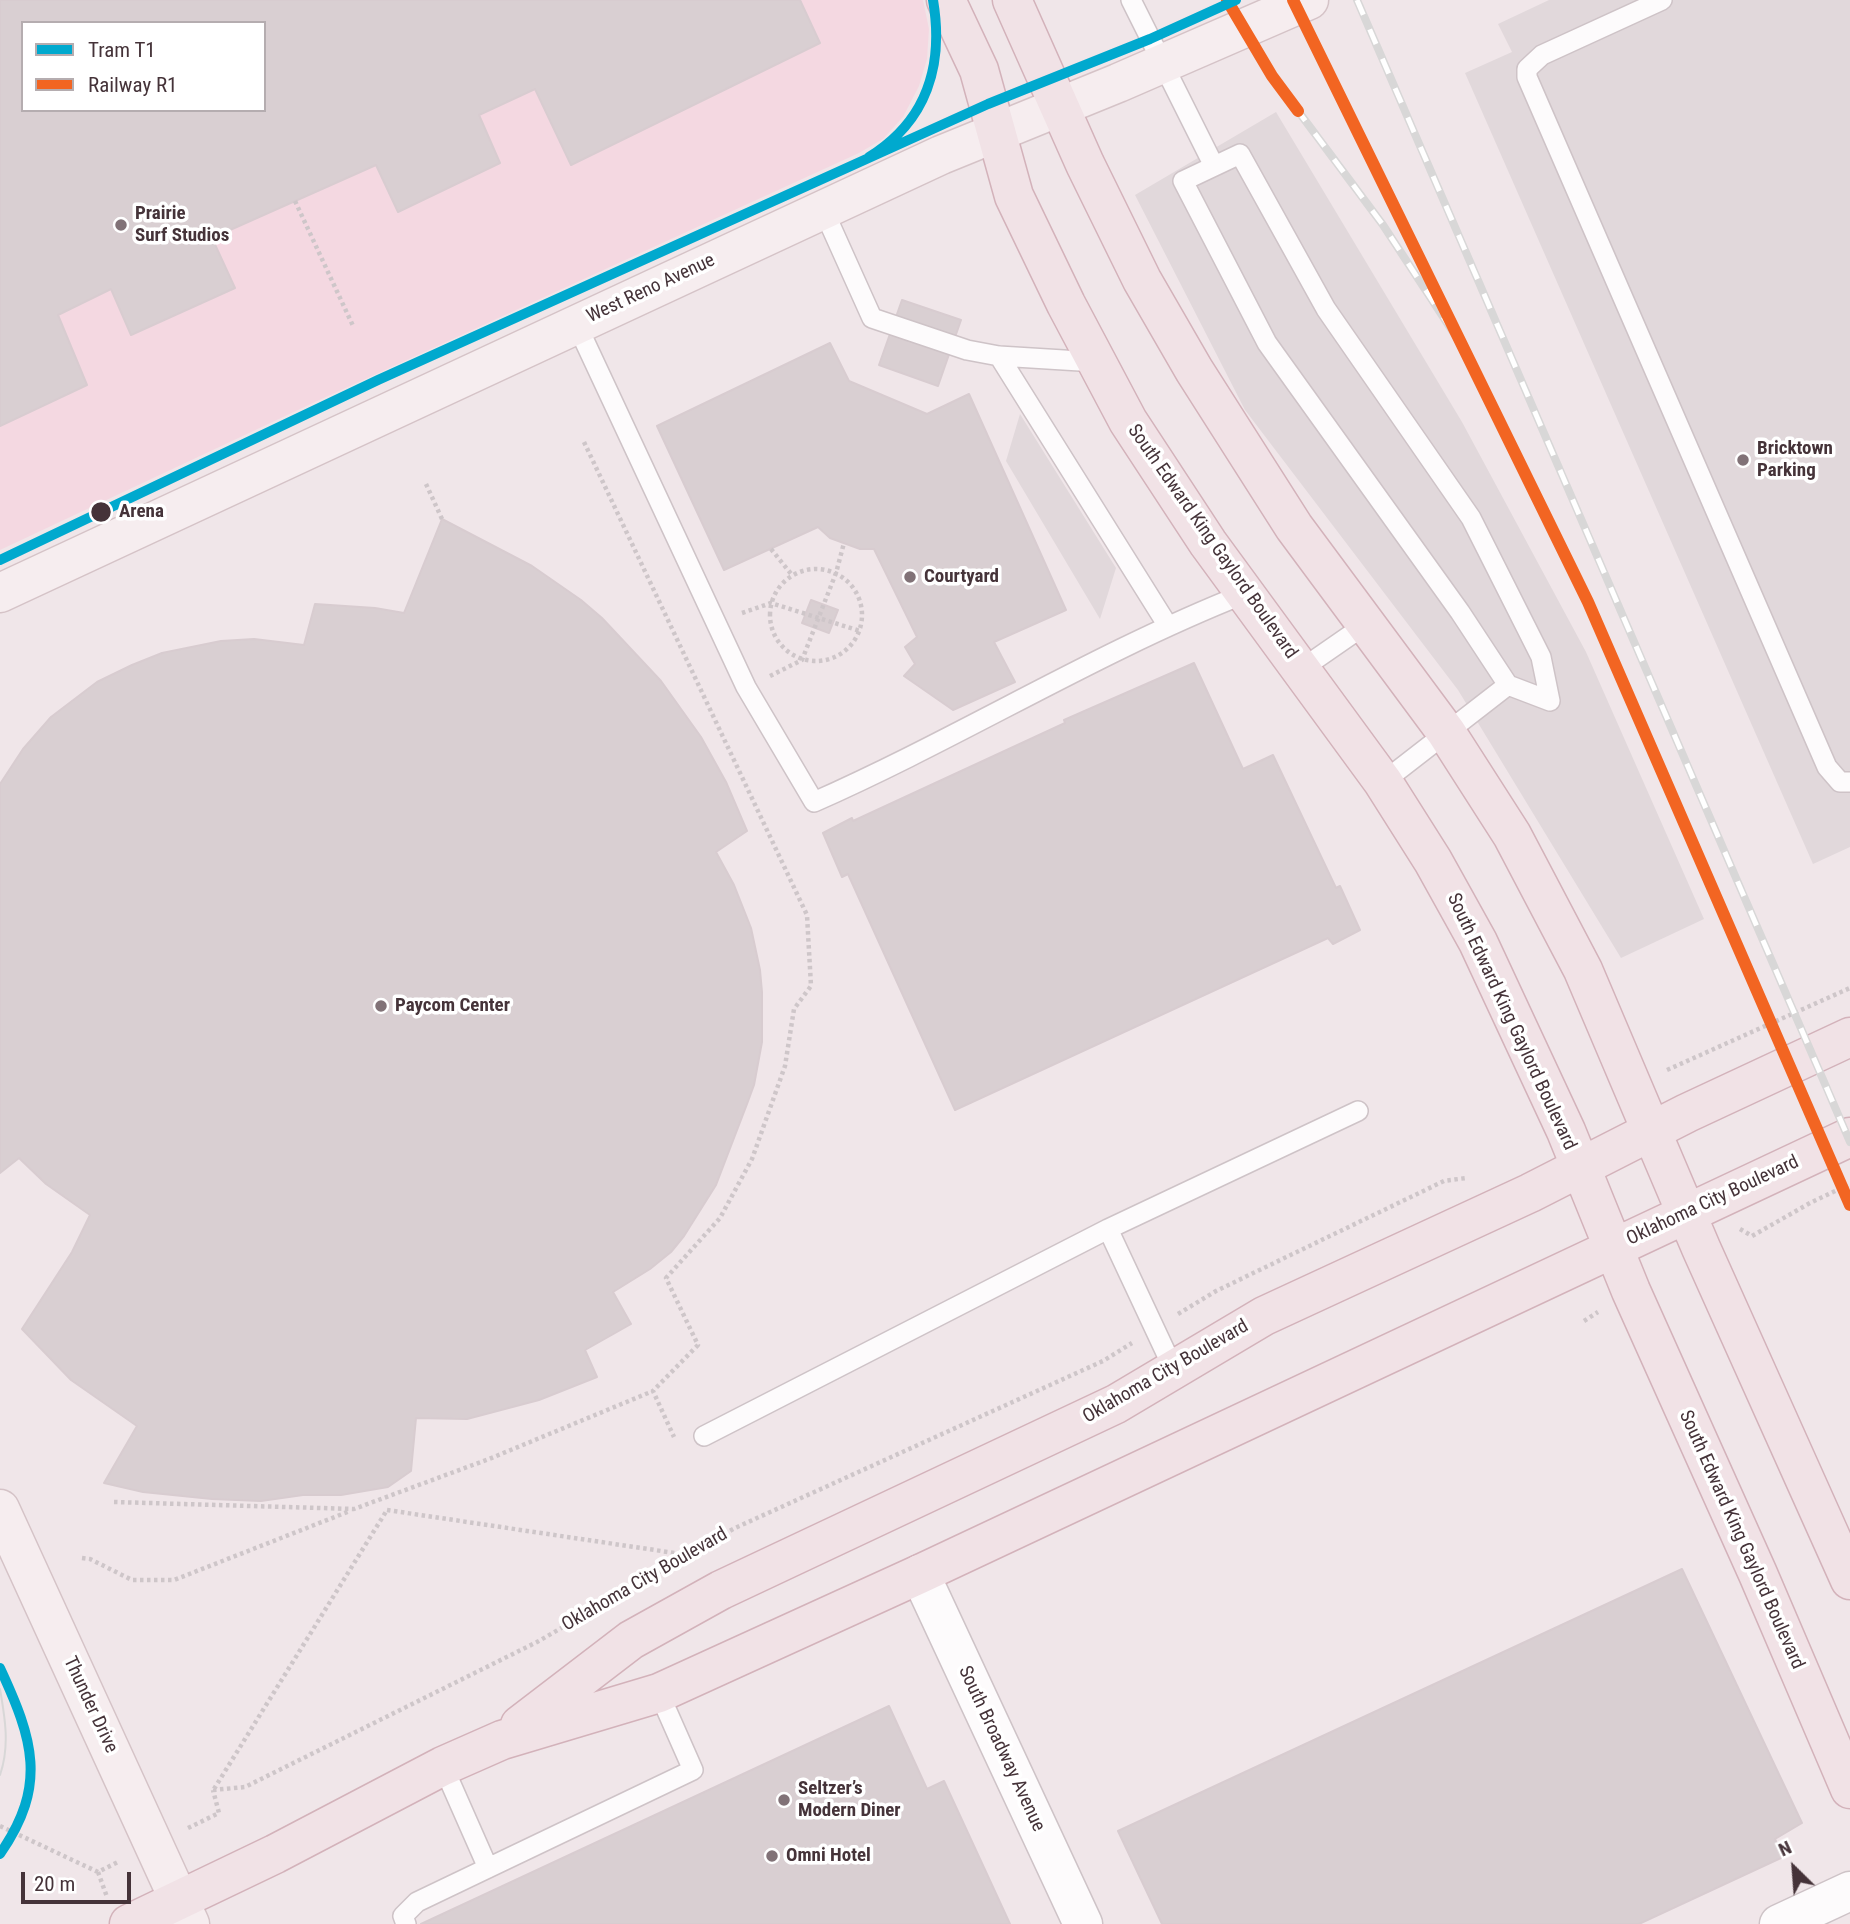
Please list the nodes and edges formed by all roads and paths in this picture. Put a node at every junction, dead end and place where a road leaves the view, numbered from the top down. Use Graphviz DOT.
graph roads {
  1 [pos="946,0"];
  2 [pos="1012,0"];
  3 [pos="1131,0"];
  4 [pos="1309,0"];
  5 [pos="1662,0"];
  6 [pos="1163,64"];
  7 [pos="1060,105"];
  8 [pos="996,131"];
  9 [pos="1214,166"];
  10 [pos="295,201"];
  11 [pos="823,209"];
  12 [pos="576,323"];
  13 [pos="354,328"];
  14 [pos="999,356"];
  15 [pos="1096,362"];
  16 [pos="584,442"];
  17 [pos="426,484"];
  18 [pos="442,519"];
  19 [pos="844,543"];
  20 [pos="771,549"];
  21 [pos="836,573"];
  22 [pos="792,575"];
  23 [pos="0,593"];
  24 [pos="1244,594"];
  25 [pos="771,603"];
  26 [pos="818,617"];
  27 [pos="718,623"];
  28 [pos="1365,625"];
  29 [pos="1168,626"];
  30 [pos="860,631"];
  31 [pos="802,660"];
  32 [pos="1300,670"];
  33 [pos="1508,685"];
  34 [pos="746,687"];
  35 [pos="1446,732"];
  36 [pos="1382,782"];
  37 [pos="1850,782"];
  38 [pos="1850,988"];
  39 [pos="1850,1037"];
  40 [pos="1669,1069"];
  41 [pos="1358,1111"];
  42 [pos="1652,1132"];
  43 [pos="1850,1137"];
  44 [pos="1579,1167"];
  45 [pos="1475,1177"];
  46 [pos="1850,1184"];
  47 [pos="1688,1214"];
  48 [pos="1108,1229"];
  49 [pos="1752,1236"];
  50 [pos="1614,1249"];
  51 [pos="1153,1330"];
  52 [pos="1174,1370"];
  53 [pos="653,1391"];
  54 [pos="704,1436"];
  55 [pos="676,1441"];
  56 [pos="382,1499"];
  57 [pos="114,1502"];
  58 [pos="0,1509"];
  59 [pos="354,1509"];
  60 [pos="387,1510"];
  61 [pos="689,1555"];
  62 [pos="82,1558"];
  63 [pos="920,1574"];
  64 [pos="1850,1580"];
  65 [pos="659,1693"];
  66 [pos="502,1740"];
  67 [pos="443,1766"];
  68 [pos="1850,1789"];
  69 [pos="213,1790"];
  70 [pos="219,1813"];
  71 [pos="0,1826"];
  72 [pos="488,1868"];
  73 [pos="98,1872"];
  74 [pos="1850,1891"];
  75 [pos="185,1912"];
  76 [pos="130,1924"];
  77 [pos="406,1924"];
  78 [pos="1083,1924"];
  79 [pos="1779,1924"];
  1 -- 8 [label="main road, South Edward King Gaylord Boulevard"];
  2 -- 7 [label="main road"];
  3 -- 6 [label="lane"];
  4 -- 6 [label="main road, West Reno Avenue"];
  5 -- 37 [label="lane"];
  6 -- 7 [label="main road, West Reno Avenue"];
  6 -- 9 [label="lane"];
  7 -- 8 [label="main road, West Reno Avenue"];
  7 -- 28 [label="main road"];
  8 -- 11 [label="main road, West Reno Avenue"];
  8 -- 15 [label="main road, South Edward King Gaylord Boulevard"];
  9 -- 33 [label="lane"];
  9 -- 33 [label="lane"];
  10 -- 13 [label="path"];
  11 -- 12 [label="main road, West Reno Avenue"];
  11 -- 14 [label="lane"];
  12 -- 23 [label="main road, West Reno Avenue"];
  12 -- 27 [label="lane"];
  14 -- 15 [label="lane"];
  14 -- 29 [label="lane"];
  15 -- 24 [label="main road, South Edward King Gaylord Boulevard"];
  16 -- 53 [label="path"];
  17 -- 18 [label="path"];
  19 -- 21 [label="path"];
  20 -- 22 [label="path"];
  21 -- 22 [label="path"];
  21 -- 26 [label="path"];
  21 -- 30 [label="path"];
  22 -- 25 [label="path"];
  24 -- 29 [label="lane"];
  24 -- 32 [label="main road, South Edward King Gaylord Boulevard"];
  25 -- 26 [label="path"];
  25 -- 27 [label="path"];
  25 -- 31 [label="path"];
  26 -- 30 [label="path"];
  26 -- 31 [label="path"];
  27 -- 34 [label="lane"];
  28 -- 32 [label="lane"];
  28 -- 35 [label="main road"];
  29 -- 34 [label="lane"];
  30 -- 31 [label="path"];
  31 -- 34 [label="path"];
  32 -- 36 [label="main road, South Edward King Gaylord Boulevard"];
  33 -- 35 [label="lane"];
  35 -- 36 [label="lane"];
  35 -- 42 [label="main road"];
  36 -- 44 [label="main road, South Edward King Gaylord Boulevard"];
  38 -- 40 [label="path"];
  39 -- 42 [label="main road, Oklahoma City Boulevard"];
  41 -- 48 [label="lane"];
  42 -- 44 [label="main road, Oklahoma City Boulevard"];
  42 -- 47 [label="main road"];
  43 -- 47 [label="main road, Oklahoma City Boulevard"];
  44 -- 50 [label="main road, South Edward King Gaylord Boulevard"];
  44 -- 52 [label="main road, Oklahoma City Boulevard"];
  45 -- 51 [label="path, Oklahoma City Boulevard"];
  46 -- 49 [label="path"];
  47 -- 50 [label="main road, Oklahoma City Boulevard"];
  47 -- 64 [label="main road"];
  48 -- 51 [label="lane"];
  48 -- 54 [label="lane"];
  50 -- 63 [label="main road, Oklahoma City Boulevard"];
  50 -- 68 [label="main road, South Edward King Gaylord Boulevard"];
  51 -- 52 [label="lane"];
  51 -- 61 [label="path, Oklahoma City Boulevard"];
  52 -- 66 [label="main road, Oklahoma City Boulevard"];
  53 -- 55 [label="path"];
  53 -- 56 [label="path"];
  56 -- 59 [label="path"];
  56 -- 60 [label="path"];
  57 -- 59 [label="path"];
  58 -- 75 [label="main road, Thunder Drive"];
  59 -- 62 [label="path"];
  60 -- 61 [label="path"];
  60 -- 69 [label="path"];
  61 -- 69 [label="path, Oklahoma City Boulevard"];
  63 -- 65 [label="main road, Oklahoma City Boulevard"];
  63 -- 78 [label="street, South Broadway Avenue"];
  65 -- 66 [label="main road, Oklahoma City Boulevard"];
  65 -- 72 [label="lane"];
  66 -- 67 [label="main road, Oklahoma City Boulevard"];
  67 -- 72 [label="lane"];
  67 -- 75 [label="main road, Oklahoma City Boulevard"];
  69 -- 70 [label="path"];
  71 -- 73 [label="path"];
  72 -- 77 [label="lane"];
  74 -- 79 [label="street"];
  75 -- 76 [label="main road, Oklahoma City Boulevard"];
}
